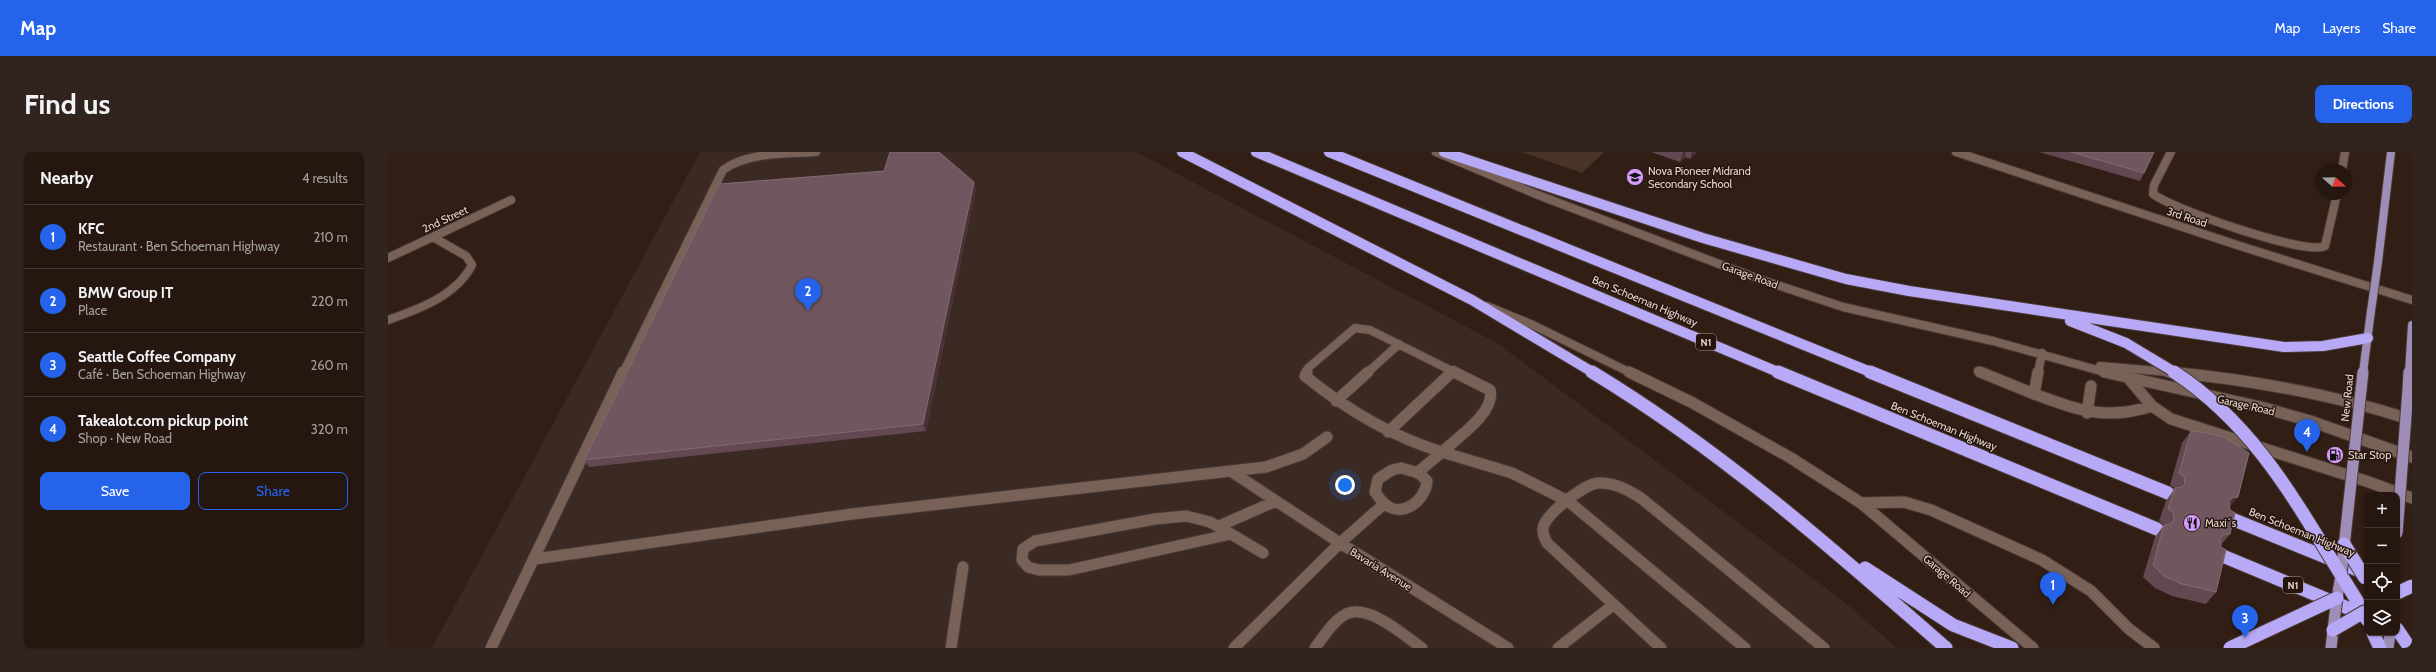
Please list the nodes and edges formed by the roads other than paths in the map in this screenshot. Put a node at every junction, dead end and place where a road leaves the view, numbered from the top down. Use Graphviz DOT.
graph roads {
  1 [pos="816,152"];
  2 [pos="1182,152"];
  3 [pos="1256,152"];
  4 [pos="1329,152"];
  5 [pos="1436,152"];
  6 [pos="1444,152"];
  7 [pos="1956,152"];
  8 [pos="2171,152"];
  9 [pos="2345,152"];
  10 [pos="2391,152"];
  11 [pos="2343,164"];
  12 [pos="511,200"];
  13 [pos="2336,200"];
  14 [pos="433,237"];
  15 [pos="388,258"];
  16 [pos="1472,300"];
  17 [pos="2412,300"];
  18 [pos="2017,307"];
  19 [pos="388,320"];
  20 [pos="2412,325"];
  21 [pos="2368,338"];
  22 [pos="1400,344"];
  23 [pos="2042,353"];
  24 [pos="2076,364"];
  25 [pos="1454,370"];
  26 [pos="1978,371"];
  27 [pos="2129,379"];
  28 [pos="2091,386"];
  29 [pos="2034,394"];
  30 [pos="1336,401"];
  31 [pos="2152,406"];
  32 [pos="2087,413"];
  33 [pos="2412,420"];
  34 [pos="1388,432"];
  35 [pos="1327,437"];
  36 [pos="1440,451"];
  37 [pos="2412,457"];
  38 [pos="1232,472"];
  39 [pos="1417,473"];
  40 [pos="2168,493"];
  41 [pos="2412,498"];
  42 [pos="1276,501"];
  43 [pos="1568,501"];
  44 [pos="1861,503"];
  45 [pos="1384,504"];
  46 [pos="2227,517"];
  47 [pos="1219,526"];
  48 [pos="2397,528"];
  49 [pos="2157,529"];
  50 [pos="1814,532"];
  51 [pos="1232,534"];
  52 [pos="1340,543"];
  53 [pos="2344,544"];
  54 [pos="1263,552"];
  55 [pos="2218,554"];
  56 [pos="535,559"];
  57 [pos="963,568"];
  58 [pos="2364,574"];
  59 [pos="2341,575"];
  60 [pos="2364,576"];
  61 [pos="2364,579"];
  62 [pos="2412,586"];
  63 [pos="2400,587"];
  64 [pos="2351,589"];
  65 [pos="2400,592"];
  66 [pos="2412,592"];
  67 [pos="2337,598"];
  68 [pos="1613,605"];
  69 [pos="2364,612"];
  70 [pos="2364,614"];
  71 [pos="2364,616"];
  72 [pos="2334,630"];
  73 [pos="2400,630"];
  74 [pos="2400,633"];
  75 [pos="2412,635"];
  76 [pos="2374,636"];
  77 [pos="2390,636"];
  78 [pos="491,648"];
  79 [pos="951,648"];
  80 [pos="1234,648"];
  81 [pos="1315,648"];
  82 [pos="1422,648"];
  83 [pos="1508,648"];
  84 [pos="1558,648"];
  85 [pos="1661,648"];
  86 [pos="1745,648"];
  87 [pos="1824,648"];
  88 [pos="1946,648"];
  89 [pos="2012,648"];
  90 [pos="2033,648"];
  91 [pos="2154,648"];
  92 [pos="2230,648"];
  93 [pos="2331,648"];
  94 [pos="2380,648"];
  95 [pos="2388,648"];
  96 [pos="2410,648"];
  1 -- 56 [label="street"];
  2 -- 16 [label="highway"];
  3 -- 49 [label="highway, Ben Schoeman Highway / N1"];
  4 -- 40 [label="highway, Ben Schoeman Highway"];
  5 -- 23 [label="street, Garage Road"];
  6 -- 18 [label="highway"];
  7 -- 17 [label="street, 3rd Road"];
  8 -- 13 [label="street"];
  9 -- 11 [label="street"];
  10 -- 21 [label="main road, New Road, bridge"];
  12 -- 14 [label="street, 2nd Street"];
  14 -- 15 [label="street, 2nd Street"];
  14 -- 19 [label="street"];
  16 -- 44 [label="street, Garage Road"];
  16 -- 50 [label="highway"];
  18 -- 21 [label="highway"];
  18 -- 59 [label="highway, bridge"];
  20 -- 48 [label="main road, bridge"];
  21 -- 53 [label="main road, New Road, bridge"];
  22 -- 25 [label="street"];
  22 -- 30 [label="street"];
  22 -- 30 [label="street"];
  23 -- 24 [label="street, Garage Road"];
  23 -- 29 [label="street"];
  24 -- 27 [label="street, Garage Road"];
  24 -- 33 [label="street, Garage Road"];
  25 -- 34 [label="street"];
  25 -- 36 [label="street"];
  26 -- 29 [label="street"];
  27 -- 31 [label="street"];
  27 -- 37 [label="street, Garage Road"];
  28 -- 32 [label="street"];
  29 -- 32 [label="street"];
  30 -- 34 [label="street"];
  31 -- 32 [label="street"];
  31 -- 41 [label="street"];
  34 -- 36 [label="street"];
  35 -- 38 [label="street"];
  36 -- 39 [label="street"];
  36 -- 43 [label="street"];
  38 -- 42 [label="street"];
  38 -- 56 [label="street"];
  39 -- 45 [label="street"];
  39 -- 45 [label="street"];
  42 -- 47 [label="street"];
  42 -- 52 [label="street"];
  43 -- 68 [label="street"];
  43 -- 86 [label="street"];
  43 -- 87 [label="street"];
  44 -- 90 [label="street, Garage Road"];
  44 -- 91 [label="street"];
  45 -- 52 [label="street"];
  46 -- 60 [label="highway, Ben Schoeman Highway"];
  47 -- 51 [label="street"];
  47 -- 51 [label="street"];
  50 -- 88 [label="highway"];
  50 -- 89 [label="highway"];
  51 -- 54 [label="street"];
  52 -- 80 [label="street, Bavaria Avenue"];
  52 -- 83 [label="street, Bavaria Avenue"];
  53 -- 58 [label="highway, bridge"];
  53 -- 59 [label="main road, New Road, bridge"];
  55 -- 70 [label="highway, N1"];
  56 -- 78 [label="street"];
  57 -- 79 [label="street"];
  59 -- 64 [label="highway"];
  59 -- 67 [label="main road, New Road"];
  61 -- 64 [label="highway"];
  62 -- 65 [label="highway, bridge"];
  63 -- 66 [label="highway"];
  64 -- 67 [label="highway"];
  64 -- 69 [label="highway"];
  67 -- 72 [label="main road, New Road, bridge"];
  67 -- 92 [label="highway, bridge"];
  68 -- 84 [label="street"];
  68 -- 85 [label="street"];
  71 -- 72 [label="highway, bridge"];
  72 -- 93 [label="main road, New Road"];
  73 -- 75 [label="highway"];
  74 -- 96 [label="highway"];
  76 -- 94 [label="highway"];
  77 -- 95 [label="main road"];
  81 -- 82 [label="street"];
}
